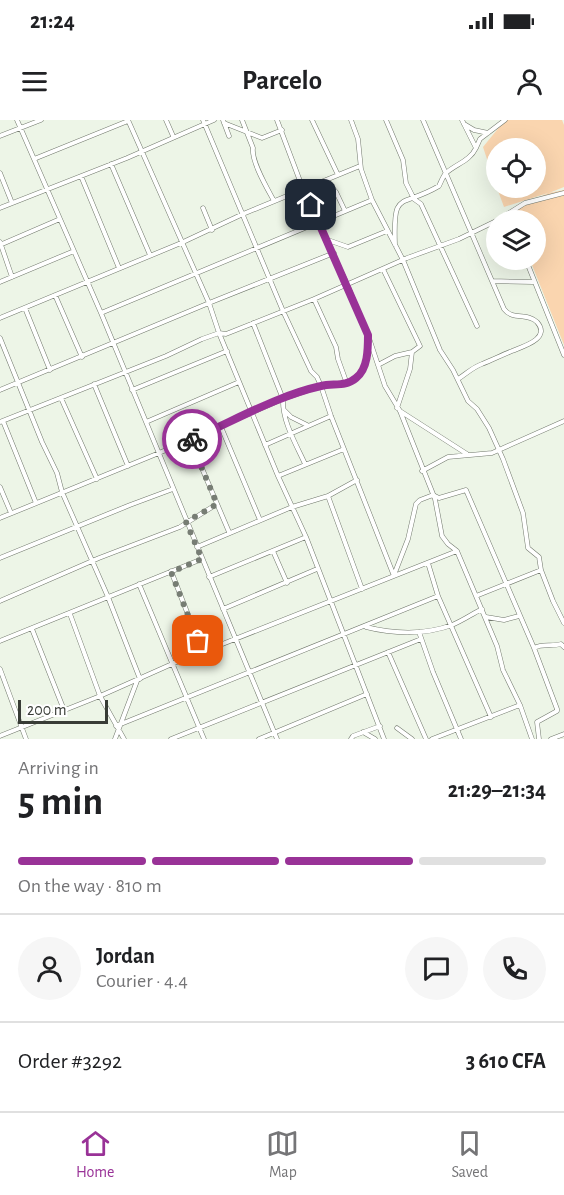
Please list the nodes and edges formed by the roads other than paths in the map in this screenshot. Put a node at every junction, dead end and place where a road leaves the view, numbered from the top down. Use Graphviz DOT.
graph roads {
  1 [pos="17,120"];
  2 [pos="41,120"];
  3 [pos="128,120"];
  4 [pos="166,120"];
  5 [pos="214,120"];
  6 [pos="242,120"];
  7 [pos="277,120"];
  8 [pos="312,120"];
  9 [pos="351,120"];
  10 [pos="386,120"];
  11 [pos="423,120"];
  12 [pos="505,120"];
  13 [pos="223,121"];
  14 [pos="204,122"];
  15 [pos="463,122"];
  16 [pos="21,128"];
  17 [pos="282,130"];
  18 [pos="247,132"];
  19 [pos="489,133"];
  20 [pos="0,136"];
  21 [pos="173,136"];
  22 [pos="229,136"];
  23 [pos="476,148"];
  24 [pos="141,152"];
  25 [pos="34,159"];
  26 [pos="111,164"];
  27 [pos="360,166"];
  28 [pos="0,173"];
  29 [pos="445,174"];
  30 [pos="338,175"];
  31 [pos="81,176"];
  32 [pos="326,180"];
  33 [pos="47,189"];
  34 [pos="303,189"];
  35 [pos="564,193"];
  36 [pos="412,197"];
  37 [pos="372,200"];
  38 [pos="273,201"];
  39 [pos="12,203"];
  40 [pos="0,208"];
  41 [pos="203,208"];
  42 [pos="514,210"];
  43 [pos="345,211"];
  44 [pos="243,214"];
  45 [pos="60,219"];
  46 [pos="320,222"];
  47 [pos="486,226"];
  48 [pos="212,230"];
  49 [pos="387,231"];
  50 [pos="471,232"];
  51 [pos="327,240"];
  52 [pos="182,243"];
  53 [pos="0,244"];
  54 [pos="441,245"];
  55 [pos="257,246"];
  56 [pos="395,246"];
  57 [pos="74,251"];
  58 [pos="334,253"];
  59 [pos="150,255"];
  60 [pos="403,260"];
  61 [pos="119,268"];
  62 [pos="383,269"];
  63 [pos="530,270"];
  64 [pos="195,274"];
  65 [pos="12,277"];
  66 [pos="270,278"];
  67 [pos="492,281"];
  68 [pos="0,282"];
  69 [pos="86,282"];
  70 [pos="534,282"];
  71 [pos="347,284"];
  72 [pos="55,295"];
  73 [pos="314,299"];
  74 [pos="209,303"];
  75 [pos="25,308"];
  76 [pos="283,311"];
  77 [pos="101,313"];
  78 [pos="0,318"];
  79 [pos="253,323"];
  80 [pos="477,326"];
  81 [pos="219,333"];
  82 [pos="368,335"];
  83 [pos="0,338"];
  84 [pos="113,344"];
  85 [pos="227,351"];
  86 [pos="6,352"];
  87 [pos="412,352"];
  88 [pos="0,354"];
  89 [pos="564,355"];
  90 [pos="82,357"];
  91 [pos="378,364"];
  92 [pos="50,370"];
  93 [pos="124,372"];
  94 [pos="458,379"];
  95 [pos="18,382"];
  96 [pos="239,382"];
  97 [pos="94,384"];
  98 [pos="347,384"];
  99 [pos="321,386"];
  100 [pos="0,390"];
  101 [pos="132,390"];
  102 [pos="61,398"];
  103 [pos="283,399"];
  104 [pos="284,409"];
  105 [pos="398,410"];
  106 [pos="30,411"];
  107 [pos="251,412"];
  108 [pos="331,416"];
  109 [pos="564,421"];
  110 [pos="1,422"];
  111 [pos="146,422"];
  112 [pos="310,425"];
  113 [pos="221,427"];
  114 [pos="291,434"];
  115 [pos="190,440"];
  116 [pos="265,445"];
  117 [pos="344,449"];
  118 [pos="498,449"];
  119 [pos="159,453"];
  120 [pos="467,454"];
  121 [pos="305,464"];
  122 [pos="128,466"];
  123 [pos="422,471"];
  124 [pos="278,476"];
  125 [pos="97,479"];
  126 [pos="357,480"];
  127 [pos="0,487"];
  128 [pos="173,489"];
  129 [pos="62,492"];
  130 [pos="432,495"];
  131 [pos="328,496"];
  132 [pos="36,503"];
  133 [pos="217,504"];
  134 [pos="292,507"];
  135 [pos="11,513"];
  136 [pos="0,518"];
  137 [pos="260,520"];
  138 [pos="186,522"];
  139 [pos="78,527"];
  140 [pos="229,532"];
  141 [pos="306,537"];
  142 [pos="196,547"];
  143 [pos="273,551"];
  144 [pos="457,551"];
  145 [pos="0,558"];
  146 [pos="202,559"];
  147 [pos="92,561"];
  148 [pos="428,563"];
  149 [pos="317,569"];
  150 [pos="541,570"];
  151 [pos="171,572"];
  152 [pos="394,576"];
  153 [pos="209,577"];
  154 [pos="287,582"];
  155 [pos="139,584"];
  156 [pos="506,584"];
  157 [pos="362,589"];
  158 [pos="438,596"];
  159 [pos="108,597"];
  160 [pos="476,597"];
  161 [pos="0,601"];
  162 [pos="330,602"];
  163 [pos="223,609"];
  164 [pos="482,609"];
  165 [pos="69,614"];
  166 [pos="519,616"];
  167 [pos="486,617"];
  168 [pos="564,623"];
  169 [pos="451,625"];
  170 [pos="365,627"];
  171 [pos="32,629"];
  172 [pos="419,632"];
  173 [pos="344,634"];
  174 [pos="236,639"];
  175 [pos="421,639"];
  176 [pos="0,641"];
  177 [pos="564,647"];
  178 [pos="534,648"];
  179 [pos="388,652"];
  180 [pos="203,653"];
  181 [pos="172,664"];
  182 [pos="355,665"];
  183 [pos="0,669"];
  184 [pos="249,672"];
  185 [pos="138,680"];
  186 [pos="368,694"];
  187 [pos="100,696"];
  188 [pos="186,696"];
  189 [pos="262,702"];
  190 [pos="520,705"];
  191 [pos="64,710"];
  192 [pos="491,717"];
  193 [pos="380,726"];
  194 [pos="118,727"];
  195 [pos="23,728"];
  196 [pos="200,728"];
  197 [pos="397,728"];
  198 [pos="458,730"];
  199 [pos="363,732"];
  200 [pos="274,733"];
  201 [pos="564,734"];
  202 [pos="0,736"];
  203 [pos="373,738"];
  204 [pos="531,738"];
  205 [pos="26,739"];
  206 [pos="115,739"];
  207 [pos="124,739"];
  208 [pos="171,739"];
  209 [pos="204,739"];
  210 [pos="259,739"];
  211 [pos="277,739"];
  212 [pos="351,739"];
  213 [pos="384,739"];
  214 [pos="412,739"];
  215 [pos="426,739"];
  216 [pos="432,739"];
  217 [pos="461,739"];
  218 [pos="524,739"];
  219 [pos="539,739"];
  220 [pos="551,739"];
  1 -- 16 [label="street"];
  2 -- 16 [label="street"];
  3 -- 24 [label="street"];
  3 -- 25 [label="street"];
  4 -- 21 [label="street"];
  5 -- 14 [label="street"];
  6 -- 18 [label="street"];
  7 -- 17 [label="street"];
  8 -- 30 [label="street"];
  9 -- 27 [label="street"];
  10 -- 36 [label="street"];
  11 -- 29 [label="street"];
  12 -- 19 [label="street"];
  13 -- 18 [label="street"];
  13 -- 22 [label="street"];
  14 -- 21 [label="street"];
  14 -- 44 [label="street"];
  15 -- 19 [label="street"];
  15 -- 23 [label="street"];
  16 -- 20 [label="street"];
  16 -- 25 [label="street"];
  17 -- 18 [label="street"];
  17 -- 34 [label="street"];
  18 -- 38 [label="street"];
  19 -- 23 [label="street"];
  21 -- 24 [label="street"];
  23 -- 29 [label="street"];
  24 -- 26 [label="street"];
  24 -- 52 [label="street"];
  25 -- 33 [label="street"];
  26 -- 31 [label="street"];
  26 -- 59 [label="street"];
  27 -- 30 [label="street"];
  27 -- 37 [label="street"];
  28 -- 39 [label="street"];
  29 -- 36 [label="street"];
  29 -- 50 [label="street"];
  30 -- 32 [label="street"];
  31 -- 33 [label="street"];
  31 -- 61 [label="street"];
  32 -- 34 [label="street"];
  32 -- 43 [label="street"];
  33 -- 39 [label="street"];
  33 -- 45 [label="street"];
  34 -- 38 [label="street"];
  34 -- 46 [label="street"];
  35 -- 42 [label="street"];
  36 -- 54 [label="street"];
  36 -- 56 [label="street"];
  37 -- 43 [label="street"];
  37 -- 49 [label="street"];
  38 -- 44 [label="street"];
  39 -- 40 [label="street"];
  41 -- 48 [label="street"];
  43 -- 46 [label="street"];
  44 -- 48 [label="street"];
  44 -- 55 [label="street"];
  45 -- 53 [label="street"];
  45 -- 57 [label="street"];
  46 -- 51 [label="street"];
  46 -- 55 [label="street"];
  47 -- 50 [label="street"];
  48 -- 52 [label="street"];
  49 -- 51 [label="street"];
  49 -- 56 [label="street"];
  50 -- 54 [label="street"];
  50 -- 67 [label="street"];
  51 -- 58 [label="street"];
  52 -- 59 [label="street"];
  52 -- 64 [label="street"];
  53 -- 65 [label="street"];
  54 -- 60 [label="street"];
  54 -- 80 [label="street"];
  55 -- 64 [label="street"];
  55 -- 66 [label="street"];
  56 -- 60 [label="street"];
  57 -- 65 [label="street"];
  57 -- 69 [label="street"];
  58 -- 66 [label="street"];
  58 -- 71 [label="street"];
  59 -- 61 [label="street"];
  60 -- 62 [label="street"];
  60 -- 94 [label="street"];
  61 -- 69 [label="street"];
  62 -- 71 [label="street"];
  62 -- 87 [label="street"];
  63 -- 70 [label="street"];
  64 -- 74 [label="street"];
  64 -- 77 [label="street"];
  65 -- 68 [label="street"];
  66 -- 74 [label="street"];
  66 -- 76 [label="street"];
  67 -- 70 [label="street"];
  67 -- 94 [label="street"];
  69 -- 72 [label="street"];
  69 -- 77 [label="street"];
  70 -- 89 [label="street"];
  71 -- 73 [label="street"];
  71 -- 82 [label="street"];
  72 -- 75 [label="street"];
  72 -- 90 [label="street"];
  73 -- 76 [label="street"];
  73 -- 98 [label="street"];
  74 -- 81 [label="street"];
  74 -- 84 [label="street"];
  75 -- 78 [label="street"];
  75 -- 92 [label="street"];
  76 -- 79 [label="street"];
  76 -- 99 [label="street"];
  77 -- 84 [label="street"];
  79 -- 81 [label="street"];
  79 -- 103 [label="street"];
  81 -- 85 [label="street"];
  81 -- 93 [label="street"];
  82 -- 91 [label="street"];
  82 -- 98 [label="street"];
  83 -- 86 [label="street"];
  84 -- 90 [label="street"];
  84 -- 93 [label="street"];
  85 -- 96 [label="street"];
  85 -- 101 [label="street"];
  86 -- 88 [label="street"];
  86 -- 95 [label="street"];
  87 -- 91 [label="street"];
  87 -- 105 [label="street"];
  90 -- 92 [label="street"];
  91 -- 105 [label="street"];
  92 -- 95 [label="street"];
  93 -- 97 [label="street"];
  93 -- 101 [label="street"];
  94 -- 118 [label="street"];
  95 -- 100 [label="street"];
  95 -- 106 [label="street"];
  96 -- 107 [label="street"];
  96 -- 111 [label="street"];
  97 -- 102 [label="street"];
  97 -- 122 [label="street"];
  98 -- 99 [label="street"];
  99 -- 103 [label="street"];
  99 -- 108 [label="street"];
  101 -- 111 [label="street"];
  102 -- 106 [label="street"];
  102 -- 125 [label="street"];
  103 -- 104 [label="street"];
  103 -- 107 [label="street"];
  104 -- 112 [label="street"];
  104 -- 114 [label="street"];
  105 -- 120 [label="street"];
  105 -- 123 [label="street"];
  106 -- 110 [label="street"];
  106 -- 129 [label="street"];
  107 -- 113 [label="street"];
  107 -- 116 [label="street"];
  108 -- 112 [label="street"];
  108 -- 117 [label="street"];
  109 -- 118 [label="street"];
  110 -- 132 [label="street"];
  111 -- 119 [label="street"];
  112 -- 114 [label="street"];
  113 -- 115 [label="street"];
  113 -- 137 [label="street"];
  114 -- 116 [label="street"];
  114 -- 121 [label="street"];
  115 -- 119 [label="street"];
  115 -- 133 [label="street"];
  116 -- 124 [label="street"];
  117 -- 121 [label="street"];
  117 -- 126 [label="street"];
  118 -- 120 [label="street"];
  118 -- 150 [label="street"];
  119 -- 122 [label="street"];
  119 -- 128 [label="street"];
  120 -- 123 [label="street"];
  121 -- 124 [label="street"];
  122 -- 125 [label="street"];
  123 -- 130 [label="street"];
  124 -- 134 [label="street"];
  125 -- 129 [label="street"];
  126 -- 131 [label="street"];
  126 -- 152 [label="street"];
  127 -- 135 [label="street"];
  128 -- 138 [label="street"];
  128 -- 139 [label="street"];
  129 -- 132 [label="street"];
  129 -- 139 [label="street"];
  130 -- 144 [label="street"];
  130 -- 152 [label="street"];
  130 -- 156 [label="street"];
  131 -- 134 [label="street"];
  131 -- 157 [label="street"];
  132 -- 135 [label="street"];
  133 -- 138 [label="street"];
  133 -- 140 [label="street"];
  134 -- 137 [label="street"];
  134 -- 141 [label="street"];
  135 -- 136 [label="street"];
  137 -- 140 [label="street"];
  138 -- 142 [label="street"];
  138 -- 147 [label="street"];
  139 -- 145 [label="street"];
  139 -- 147 [label="street"];
  140 -- 142 [label="street"];
  141 -- 143 [label="street"];
  141 -- 149 [label="street"];
  142 -- 146 [label="street"];
  143 -- 153 [label="street"];
  143 -- 154 [label="street"];
  144 -- 148 [label="street"];
  144 -- 160 [label="street"];
  146 -- 151 [label="street"];
  146 -- 153 [label="street"];
  147 -- 159 [label="street"];
  147 -- 161 [label="street"];
  148 -- 152 [label="street"];
  148 -- 158 [label="street"];
  149 -- 154 [label="street"];
  149 -- 162 [label="street"];
  150 -- 156 [label="street"];
  150 -- 168 [label="street"];
  151 -- 155 [label="street"];
  151 -- 180 [label="street"];
  152 -- 157 [label="street"];
  153 -- 163 [label="street"];
  154 -- 163 [label="street"];
  155 -- 159 [label="street"];
  155 -- 181 [label="street"];
  156 -- 160 [label="street"];
  156 -- 166 [label="street"];
  157 -- 162 [label="street"];
  158 -- 169 [label="street"];
  158 -- 170 [label="street"];
  159 -- 165 [label="street"];
  159 -- 185 [label="street"];
  160 -- 164 [label="street"];
  162 -- 173 [label="street"];
  162 -- 174 [label="street"];
  163 -- 174 [label="street"];
  164 -- 167 [label="street"];
  164 -- 169 [label="street"];
  165 -- 171 [label="street"];
  165 -- 187 [label="street"];
  166 -- 167 [label="street"];
  166 -- 178 [label="street"];
  167 -- 190 [label="street"];
  169 -- 172 [label="street"];
  169 -- 192 [label="street"];
  170 -- 172 [label="street"];
  170 -- 173 [label="street"];
  171 -- 176 [label="street"];
  171 -- 191 [label="street"];
  172 -- 175 [label="street"];
  173 -- 182 [label="street"];
  173 -- 184 [label="street"];
  174 -- 180 [label="street"];
  174 -- 184 [label="street"];
  175 -- 179 [label="street"];
  175 -- 198 [label="street"];
  177 -- 178 [label="street"];
  178 -- 219 [label="street"];
  179 -- 182 [label="street"];
  179 -- 215 [label="street"];
  180 -- 181 [label="street"];
  181 -- 185 [label="street"];
  181 -- 188 [label="street"];
  182 -- 186 [label="street"];
  182 -- 189 [label="street"];
  183 -- 195 [label="street"];
  184 -- 188 [label="street"];
  184 -- 189 [label="street"];
  185 -- 187 [label="street"];
  185 -- 194 [label="street"];
  186 -- 193 [label="street"];
  186 -- 200 [label="street"];
  187 -- 191 [label="street"];
  187 -- 194 [label="street"];
  188 -- 194 [label="street"];
  188 -- 196 [label="street"];
  189 -- 196 [label="street"];
  189 -- 200 [label="street"];
  190 -- 192 [label="street"];
  190 -- 204 [label="street"];
  191 -- 195 [label="street"];
  192 -- 198 [label="street"];
  193 -- 199 [label="street"];
  193 -- 213 [label="street"];
  194 -- 206 [label="street"];
  194 -- 207 [label="street"];
  195 -- 202 [label="street"];
  195 -- 205 [label="street"];
  196 -- 208 [label="street"];
  196 -- 209 [label="street"];
  197 -- 214 [label="street"];
  198 -- 216 [label="street"];
  198 -- 217 [label="street"];
  199 -- 203 [label="street"];
  199 -- 212 [label="street"];
  200 -- 210 [label="street"];
  200 -- 211 [label="street"];
  201 -- 220 [label="street"];
  204 -- 218 [label="street"];
}
